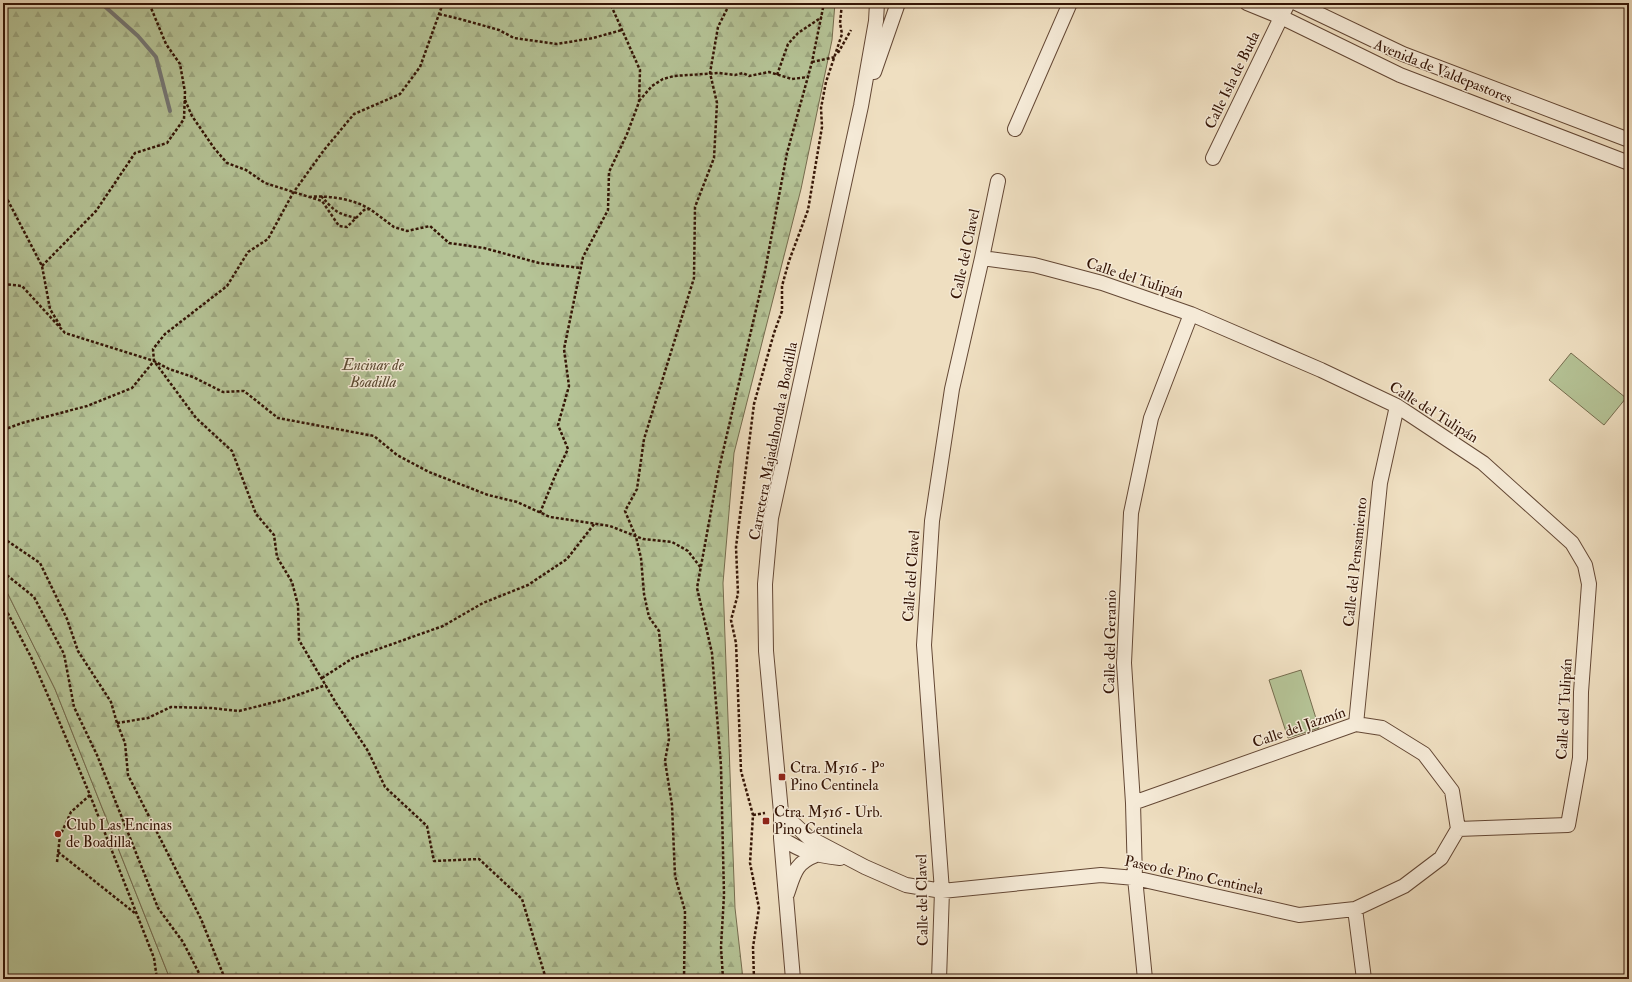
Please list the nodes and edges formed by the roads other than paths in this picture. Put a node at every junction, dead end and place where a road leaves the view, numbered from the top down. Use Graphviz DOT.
graph roads {
  1 [pos="877,3"];
  2 [pos="898,3"];
  3 [pos="1070,3"];
  4 [pos="1247,3"];
  5 [pos="1288,3"];
  6 [pos="1296,3"];
  7 [pos="1281,17"];
  8 [pos="861,106"];
  9 [pos="1015,129"];
  10 [pos="1629,140"];
  11 [pos="1214,158"];
  12 [pos="1629,163"];
  13 [pos="998,181"];
  14 [pos="982,258"];
  15 [pos="1191,314"];
  16 [pos="1397,406"];
  17 [pos="1356,724"];
  18 [pos="1133,803"];
  19 [pos="781,812"];
  20 [pos="1458,829"];
  21 [pos="781,838"];
  22 [pos="816,855"];
  23 [pos="849,860"];
  24 [pos="1135,878"];
  25 [pos="942,891"];
  26 [pos="786,898"];
  27 [pos="1355,910"];
  28 [pos="793,979"];
  29 [pos="939,979"];
  30 [pos="1145,979"];
  31 [pos="1364,979"];
  1 -- 8 [label="street, Carretera Majadahonda a Boadilla"];
  2 -- 8 [label="street, Carretera Majadahonda a Boadilla"];
  3 -- 9 [label="street"];
  4 -- 7 [label="street, Avenida de Valdepastores"];
  5 -- 7 [label="street, Calle Isla de Buda"];
  6 -- 10 [label="street, Avenida de Valdepastores"];
  7 -- 11 [label="street, Calle Isla de Buda"];
  7 -- 12 [label="street, Avenida de Valdepastores"];
  8 -- 19 [label="street, Carretera Majadahonda a Boadilla"];
  13 -- 14 [label="street, Calle del Clavel"];
  14 -- 15 [label="street, Calle del Tulipán"];
  14 -- 25 [label="street, Calle del Clavel"];
  15 -- 16 [label="street, Calle del Tulipán"];
  15 -- 18 [label="street, Calle del Geranio"];
  16 -- 17 [label="street, Calle del Pensamiento"];
  16 -- 20 [label="street, Calle del Tulipán"];
  17 -- 18 [label="street, Calle del Jazmín"];
  17 -- 20 [label="street, Calle del Jazmín"];
  18 -- 24 [label="street, Calle del Geranio"];
  19 -- 21 [label="street, Carretera Majadahonda a Boadilla"];
  19 -- 23 [label="street"];
  20 -- 27 [label="street, Paseo de Pino Centinela"];
  21 -- 22 [label="street"];
  21 -- 26 [label="street, Carretera Majadahonda a Boadilla"];
  22 -- 23 [label="street"];
  22 -- 26 [label="street"];
  23 -- 25 [label="street, Paseo de Pino Centinela"];
  24 -- 25 [label="street, Paseo de Pino Centinela"];
  24 -- 27 [label="street, Paseo de Pino Centinela"];
  24 -- 30 [label="street, Calle del Geranio"];
  25 -- 29 [label="street, Calle del Clavel"];
  26 -- 28 [label="street, Carretera Majadahonda a Boadilla"];
  27 -- 31 [label="street"];
}
